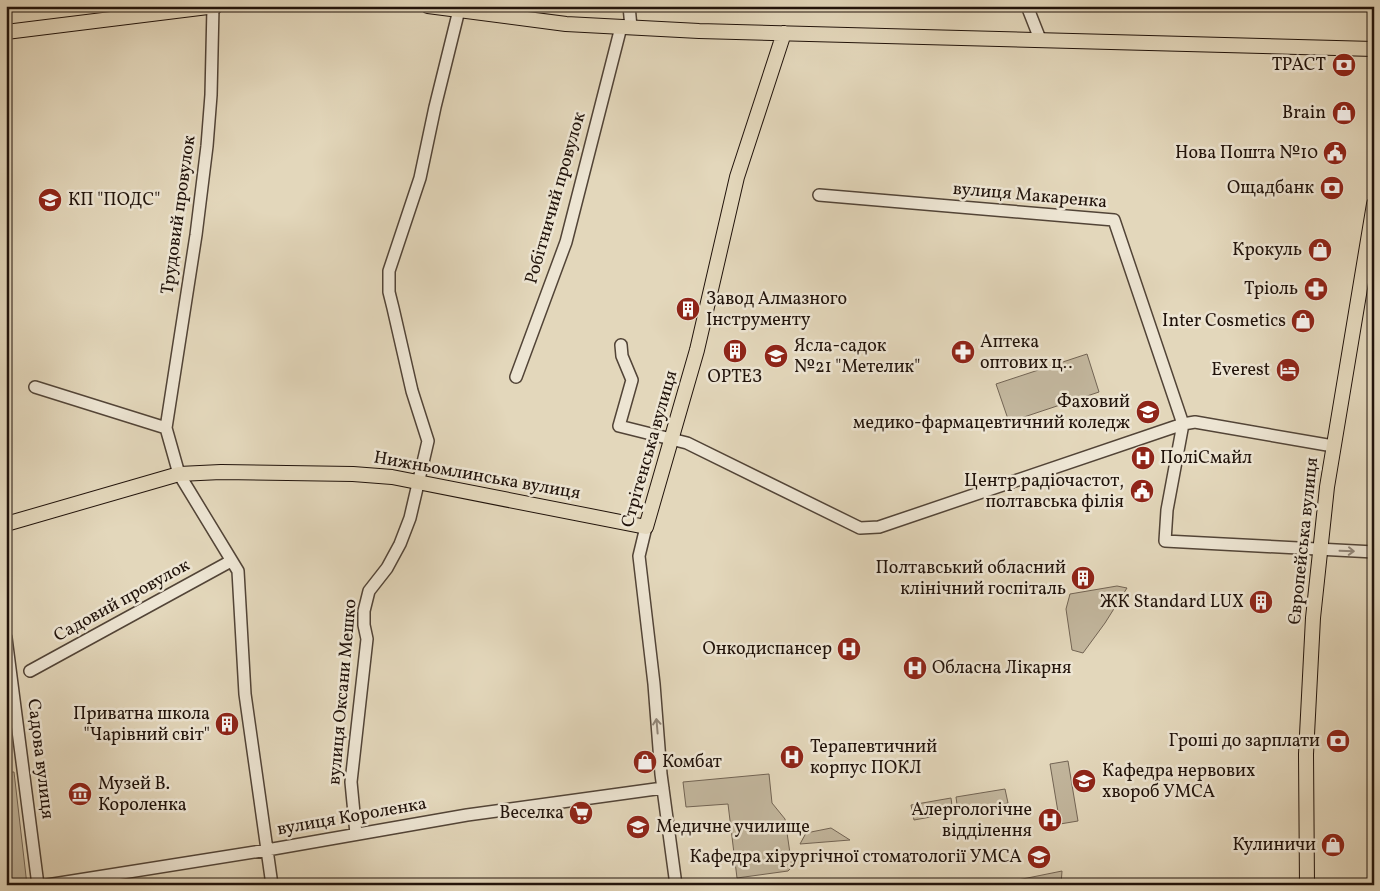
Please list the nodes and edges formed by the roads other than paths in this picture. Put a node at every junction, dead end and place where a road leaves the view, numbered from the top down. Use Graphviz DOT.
graph roads {
  1 [pos="214,6"];
  2 [pos="428,6"];
  3 [pos="629,6"];
  4 [pos="1027,6"];
  5 [pos="452,8"];
  6 [pos="626,27"];
  7 [pos="6,32"];
  8 [pos="784,33"];
  9 [pos="1040,39"];
  10 [pos="1374,48"];
  11 [pos="819,196"];
  12 [pos="1374,204"];
  13 [pos="622,345"];
  14 [pos="516,377"];
  15 [pos="35,387"];
  16 [pos="1183,424"];
  17 [pos="166,428"];
  18 [pos="672,439"];
  19 [pos="1333,446"];
  20 [pos="179,474"];
  21 [pos="418,483"];
  22 [pos="6,524"];
  23 [pos="646,528"];
  24 [pos="1320,550"];
  25 [pos="1374,552"];
  26 [pos="232,561"];
  27 [pos="6,638"];
  28 [pos="30,671"];
  29 [pos="663,788"];
  30 [pos="356,834"];
  31 [pos="267,850"];
  32 [pos="38,885"];
  33 [pos="47,885"];
  34 [pos="272,885"];
  35 [pos="676,885"];
  36 [pos="1307,885"];
  1 -- 7 [label="main road"];
  1 -- 17 [label="street, Трудовий провулок"];
  2 -- 5 [label="main road"];
  3 -- 6 [label="street, Робітничий провулок"];
  4 -- 9 [label="street"];
  5 -- 6 [label="main road"];
  5 -- 21 [label="street, вулиця Оксани Мешко"];
  6 -- 8 [label="main road"];
  6 -- 14 [label="street, Робітничий провулок"];
  8 -- 9 [label="main road"];
  8 -- 18 [label="main road, Стрітенська вулиця"];
  9 -- 10 [label="main road"];
  11 -- 16 [label="street, вулиця Макаренка"];
  12 -- 19 [label="main road, Європейська вулиця"];
  13 -- 18 [label="street"];
  15 -- 17 [label="street"];
  16 -- 18 [label="street"];
  16 -- 19 [label="street"];
  16 -- 24 [label="street"];
  17 -- 20 [label="street"];
  18 -- 23 [label="main road, Стрітенська вулиця"];
  19 -- 24 [label="main road, Європейська вулиця"];
  20 -- 21 [label="main road, Нижньомлинська вулиця"];
  20 -- 22 [label="main road, Нижньомлинська вулиця"];
  20 -- 26 [label="street"];
  21 -- 23 [label="main road, Нижньомлинська вулиця"];
  21 -- 30 [label="street, вулиця Оксани Мешко"];
  29 -- 23 [label="street, Стрітенська вулиця, one-way"];
  24 -- 25 [label="street, one-way"];
  24 -- 36 [label="main road, Європейська вулиця"];
  26 -- 28 [label="street, Садовий провулок"];
  26 -- 31 [label="street"];
  27 -- 32 [label="street, Садова вулиця"];
  29 -- 30 [label="street, вулиця Короленка"];
  29 -- 35 [label="street, Стрітенська вулиця"];
  30 -- 31 [label="street, вулиця Короленка"];
  31 -- 33 [label="street, вулиця Короленка"];
  31 -- 34 [label="street"];
}
